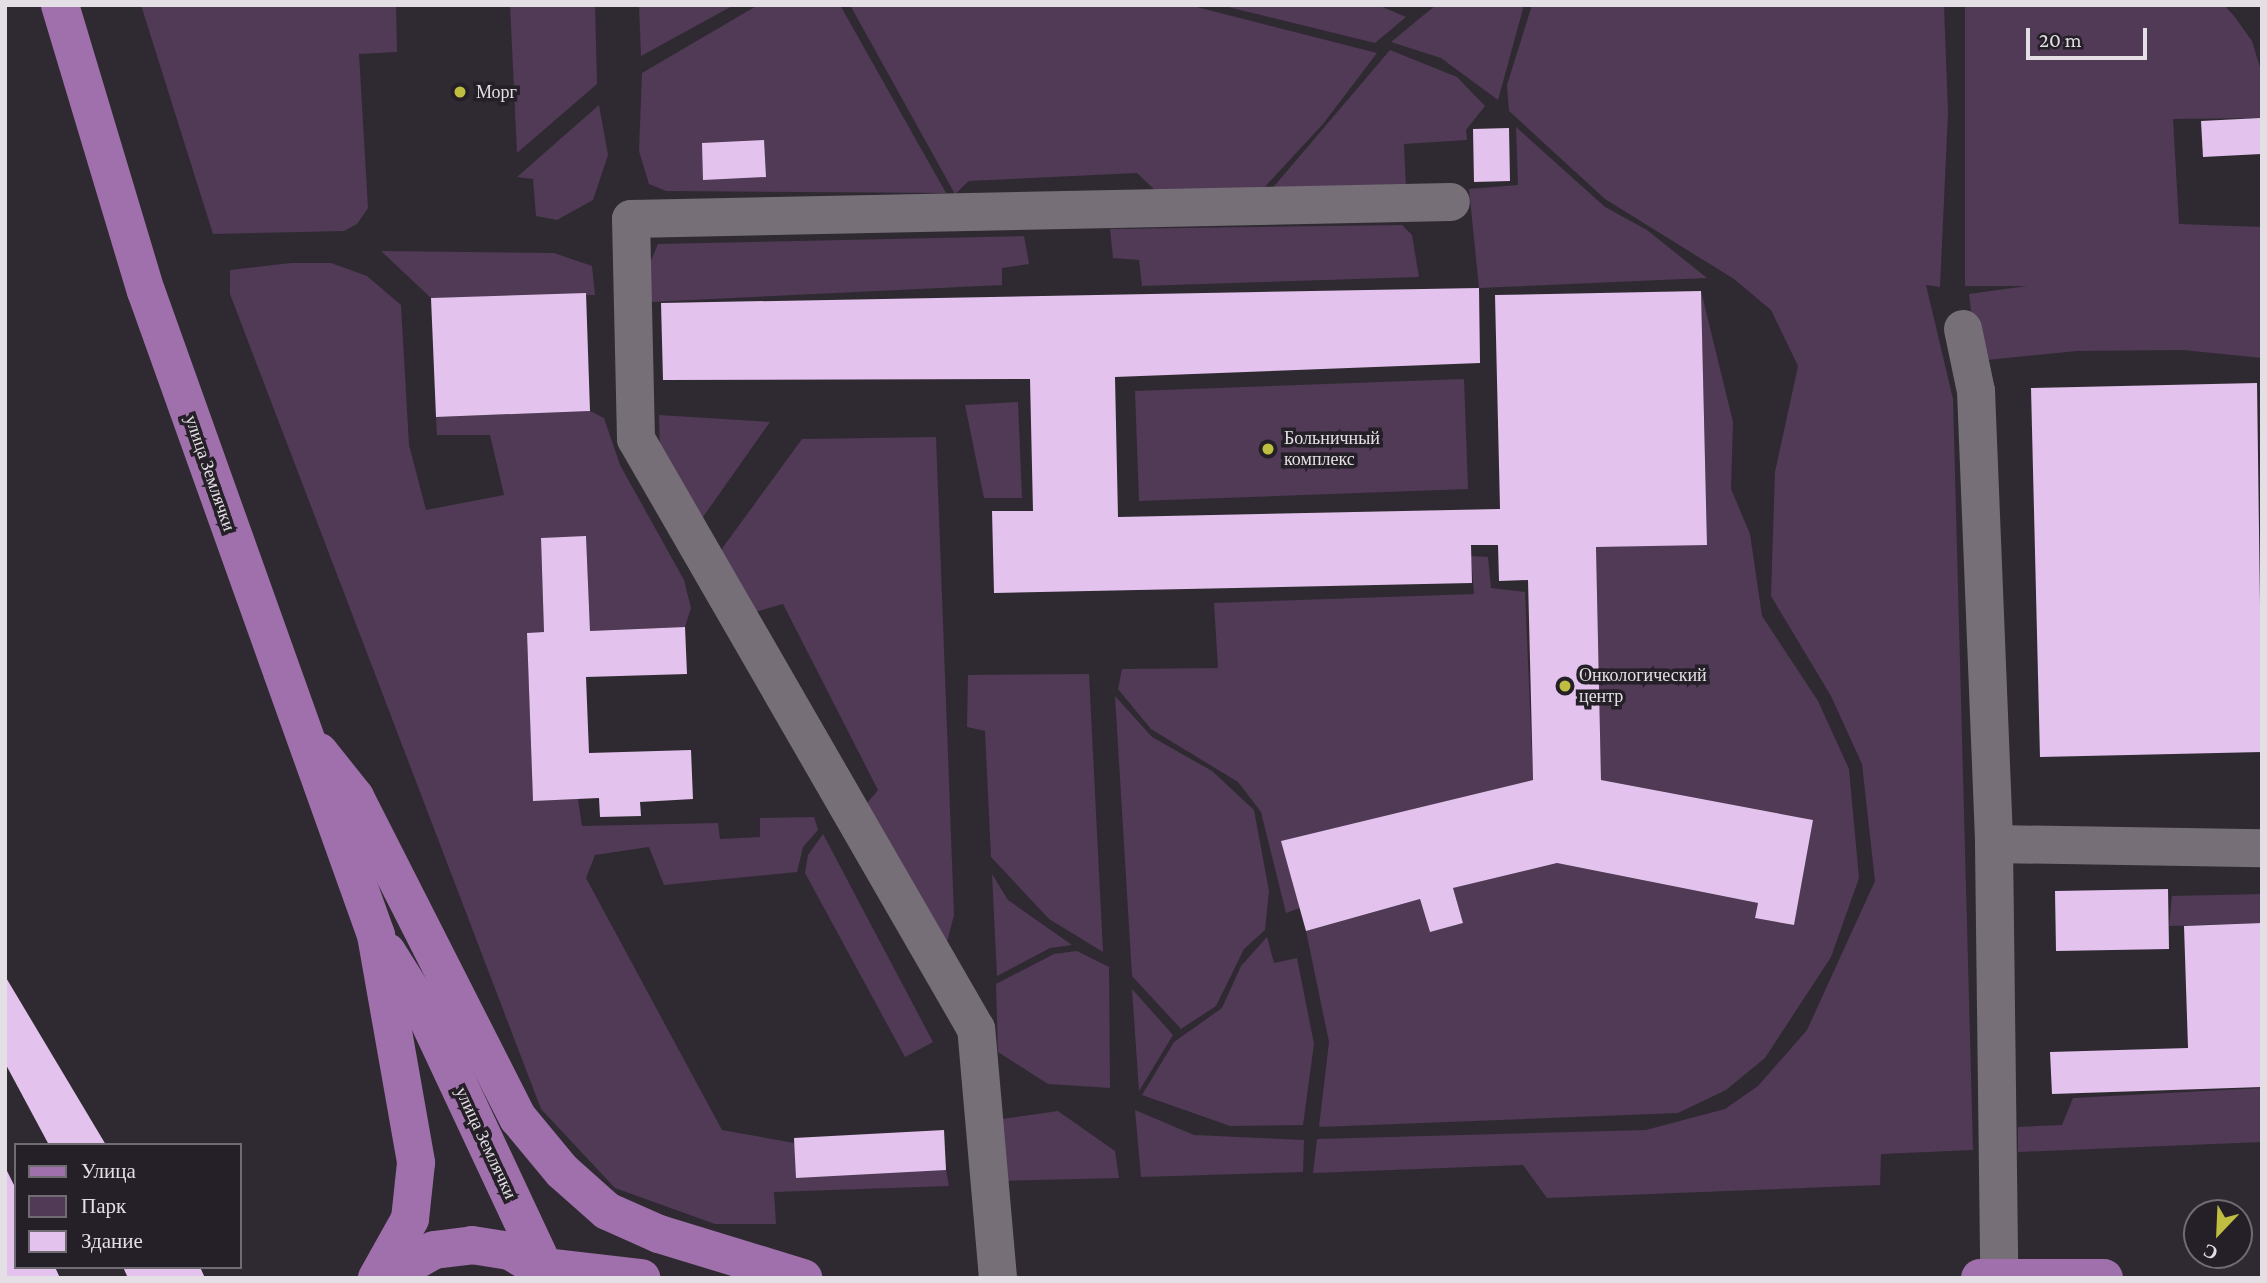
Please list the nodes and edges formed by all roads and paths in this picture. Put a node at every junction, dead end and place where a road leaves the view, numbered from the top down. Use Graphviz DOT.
graph roads {
  1 [pos="60,5"];
  2 [pos="1451,202"];
  3 [pos="1963,328"];
  4 [pos="298,725"];
  5 [pos="1994,844"];
  6 [pos="2262,848"];
  7 [pos="376,935"];
  8 [pos="549,1272"];
  9 [pos="1990,1277"];
  10 [pos="377,1278"];
  11 [pos="385,1278"];
  12 [pos="641,1278"];
  13 [pos="803,1278"];
  14 [pos="998,1278"];
  15 [pos="2104,1278"];
  1 -- 4 [label="main road, улица Землячки"];
  2 -- 14 [label="lane"];
  3 -- 5 [label="lane"];
  4 -- 7 [label="main road, улица Землячки"];
  4 -- 13 [label="main road"];
  5 -- 6 [label="lane"];
  5 -- 9 [label="lane"];
  7 -- 8 [label="main road, улица Землячки"];
  7 -- 10 [label="main road, улица Землячки"];
  8 -- 11 [label="main road"];
  8 -- 12 [label="main road"];
  9 -- 15 [label="main road"];
}
